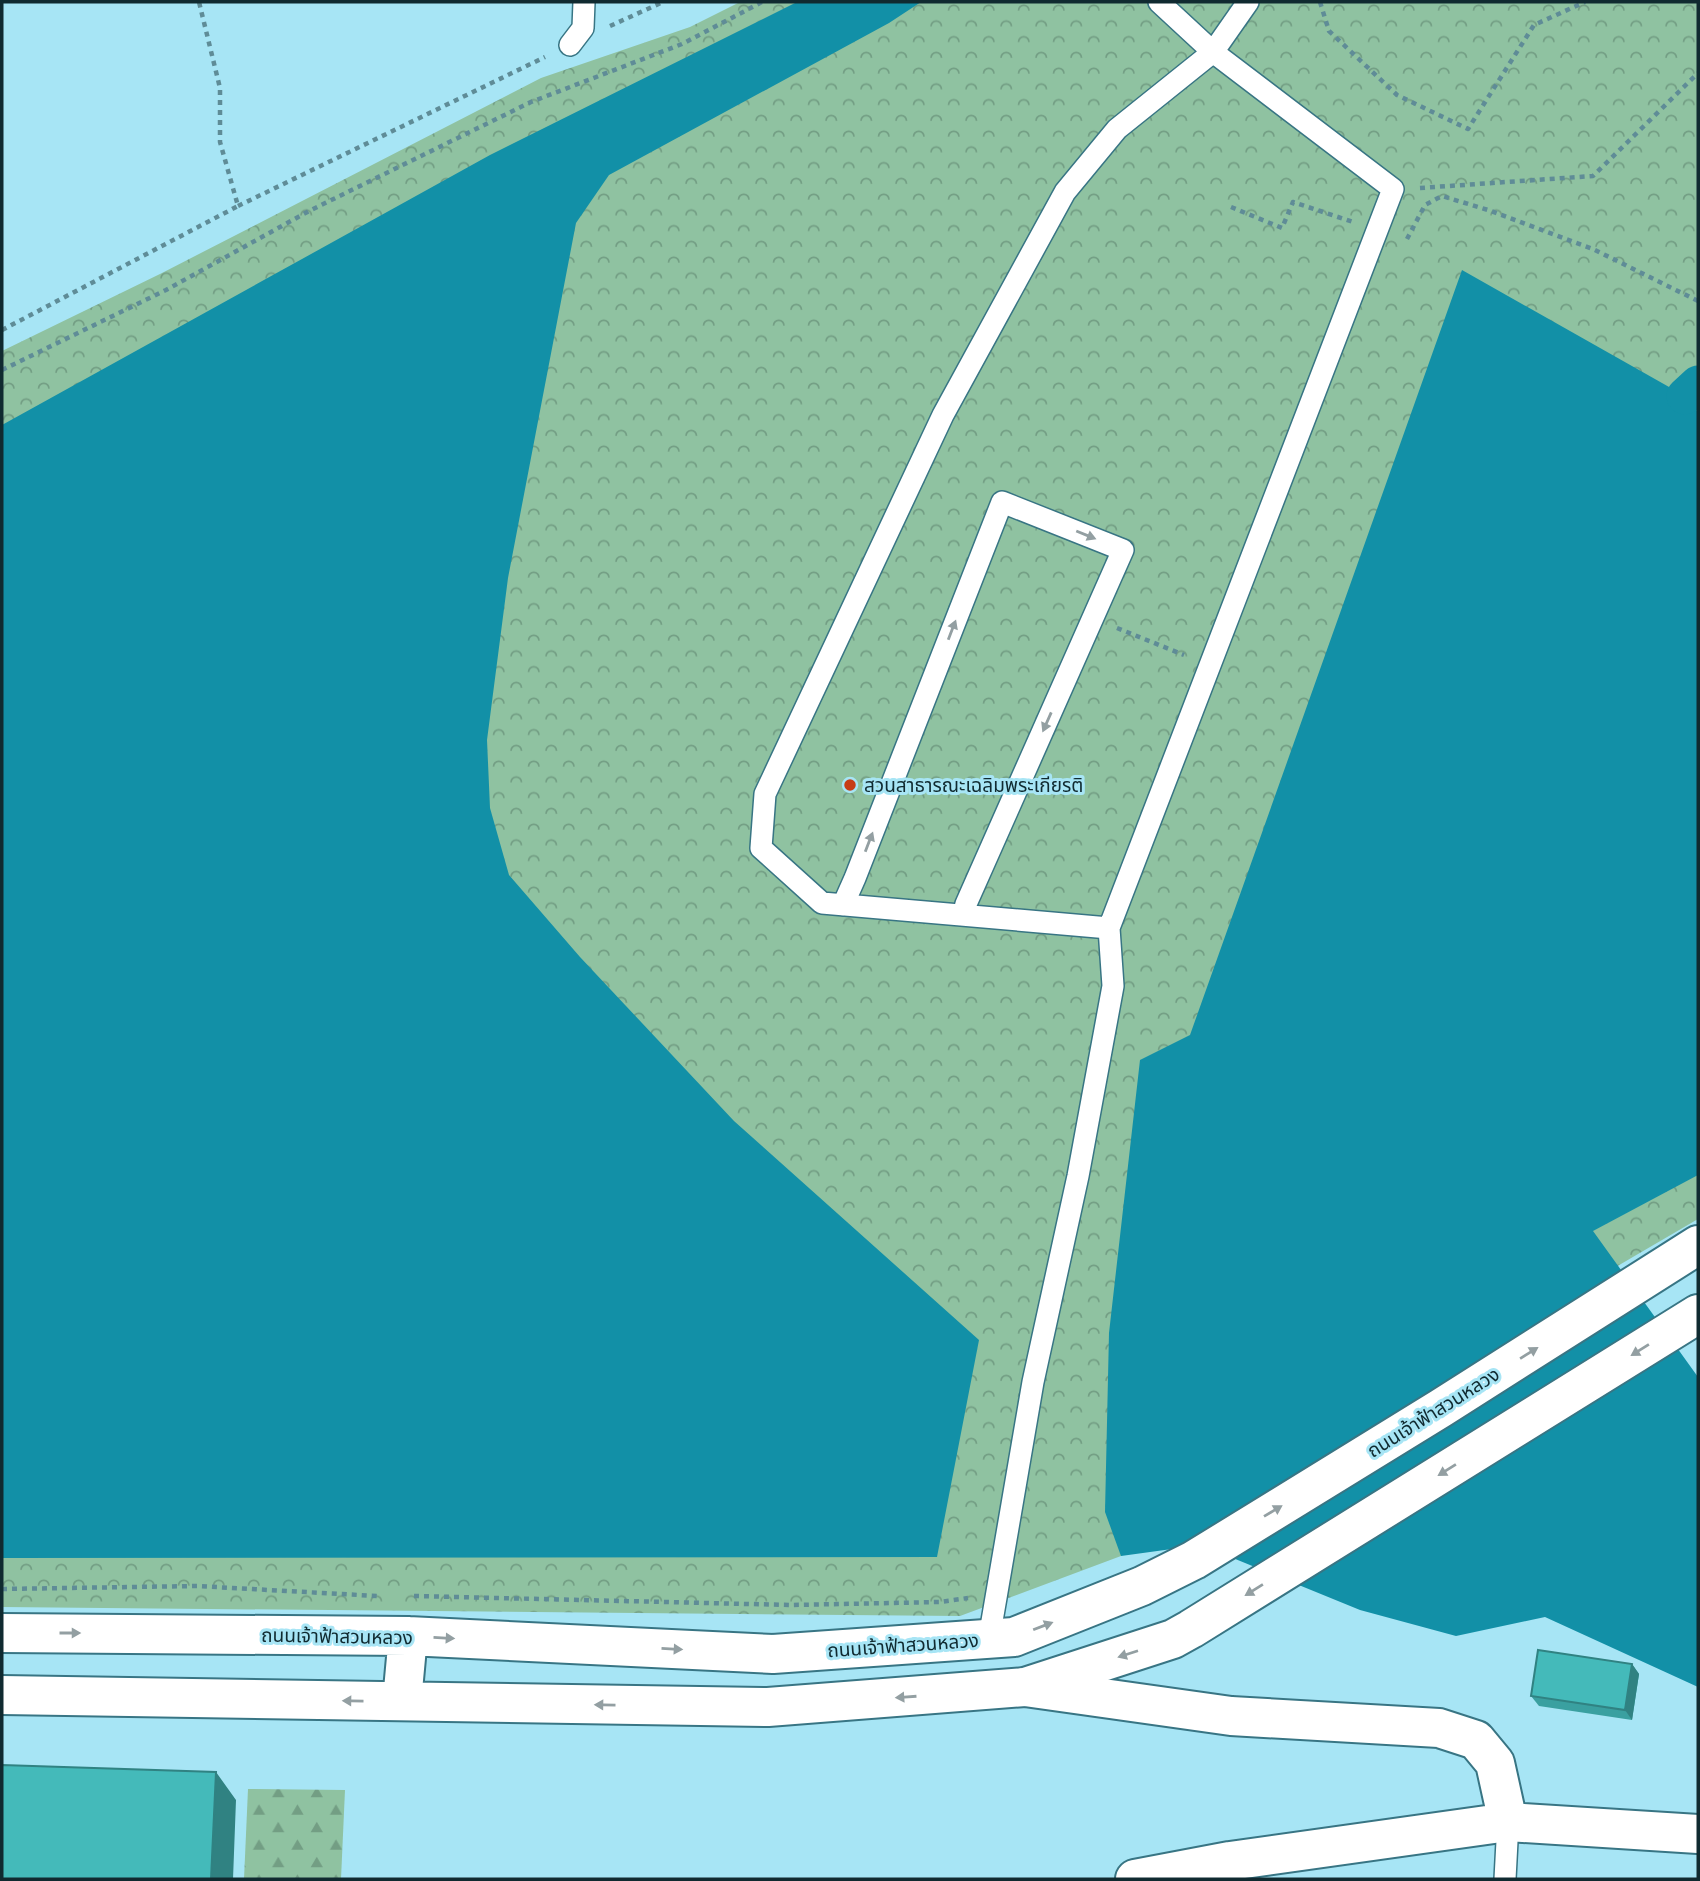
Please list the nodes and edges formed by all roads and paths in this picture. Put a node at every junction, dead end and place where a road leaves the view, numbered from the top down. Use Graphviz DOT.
graph roads {
  1 [pos="199,2"];
  2 [pos="584,2"];
  3 [pos="663,2"];
  4 [pos="762,2"];
  5 [pos="1159,2"];
  6 [pos="1248,2"];
  7 [pos="1320,2"];
  8 [pos="1585,2"];
  9 [pos="570,45"];
  10 [pos="1213,52"];
  11 [pos="1698,73"];
  12 [pos="1393,189"];
  13 [pos="237,206"];
  14 [pos="1231,207"];
  15 [pos="1378,229"];
  16 [pos="1404,244"];
  17 [pos="1698,301"];
  18 [pos="2,330"];
  19 [pos="2,370"];
  20 [pos="1116,627"];
  21 [pos="1210,666"];
  22 [pos="843,905"];
  23 [pos="963,915"];
  24 [pos="1109,928"];
  25 [pos="1698,1245"];
  26 [pos="1698,1314"];
  27 [pos="2,1589"];
  28 [pos="997,1592"];
  29 [pos="377,1596"];
  30 [pos="404,1596"];
  31 [pos="2,1633"];
  32 [pos="408,1636"];
  33 [pos="988,1639"];
  34 [pos="1025,1687"];
  35 [pos="2,1695"];
  36 [pos="402,1701"];
  37 [pos="1508,1822"];
  38 [pos="1698,1835"];
  39 [pos="1232,1870"];
  40 [pos="1135,1879"];
  41 [pos="1506,1879"];
  1 -- 13 [label="path"];
  2 -- 9 [label="lane"];
  3 -- 9 [label="path"];
  4 -- 19 [label="path"];
  5 -- 10 [label="lane"];
  6 -- 10 [label="lane"];
  7 -- 8 [label="path"];
  9 -- 13 [label="path"];
  10 -- 12 [label="lane"];
  10 -- 22 [label="lane"];
  11 -- 12 [label="path"];
  12 -- 15 [label="lane"];
  13 -- 18 [label="path"];
  14 -- 15 [label="path"];
  15 -- 21 [label="lane"];
  16 -- 17 [label="path"];
  20 -- 21 [label="path"];
  21 -- 24 [label="lane"];
  22 -- 23 [label="lane"];
  22 -- 23 [label="lane, one-way"];
  23 -- 24 [label="lane"];
  24 -- 28 [label="lane"];
  33 -- 25 [label="main road, ถนนเจ้าฟ้าสวนหลวง, one-way"];
  26 -- 34 [label="main road, one-way"];
  27 -- 29 [label="path"];
  28 -- 30 [label="path"];
  28 -- 33 [label="lane"];
  31 -- 32 [label="main road, ถนนเจ้าฟ้าสวนหลวง, one-way"];
  32 -- 33 [label="main road, ถนนเจ้าฟ้าสวนหลวง, one-way"];
  32 -- 36 [label="main road"];
  34 -- 36 [label="main road, one-way"];
  34 -- 37 [label="main road"];
  36 -- 35 [label="main road, one-way"];
  37 -- 38 [label="main road"];
  37 -- 39 [label="main road"];
  37 -- 41 [label="lane"];
  39 -- 40 [label="main road"];
}
